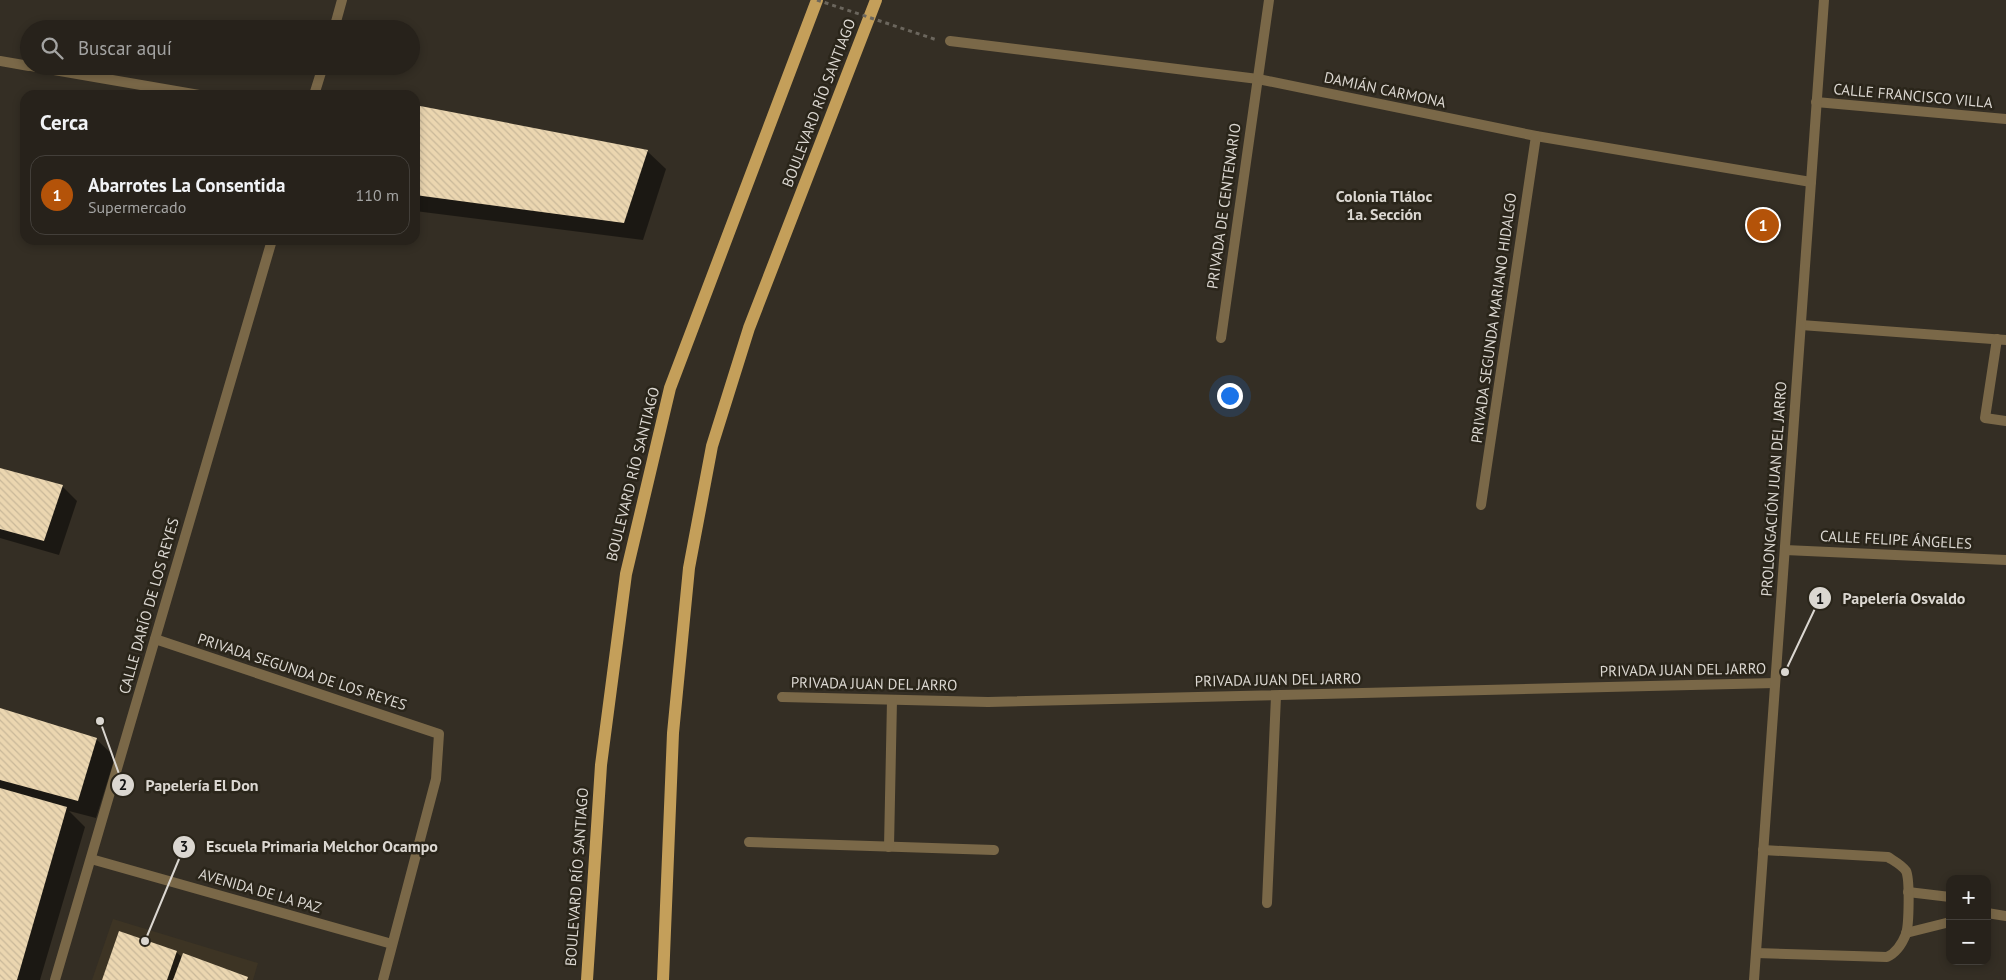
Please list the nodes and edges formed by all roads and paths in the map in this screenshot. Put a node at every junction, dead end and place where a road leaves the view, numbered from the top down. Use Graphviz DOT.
graph roads {
  1 [pos="342,0"];
  2 [pos="817,0"];
  3 [pos="876,0"];
  4 [pos="1269,0"];
  5 [pos="1824,0"];
  6 [pos="336,20"];
  7 [pos="937,40"];
  8 [pos="950,42"];
  9 [pos="0,61"];
  10 [pos="20,64"];
  11 [pos="82,75"];
  12 [pos="320,75"];
  13 [pos="1258,79"];
  14 [pos="170,90"];
  15 [pos="316,90"];
  16 [pos="1816,102"];
  17 [pos="2006,119"];
  18 [pos="1536,136"];
  19 [pos="1811,182"];
  20 [pos="271,245"];
  21 [pos="1801,325"];
  22 [pos="1220,338"];
  23 [pos="2001,339"];
  24 [pos="2006,421"];
  25 [pos="1481,505"];
  26 [pos="1784,550"];
  27 [pos="2006,560"];
  28 [pos="155,639"];
  29 [pos="1775,683"];
  30 [pos="1276,696"];
  31 [pos="782,697"];
  32 [pos="892,700"];
  33 [pos="749,842"];
  34 [pos="889,847"];
  35 [pos="994,850"];
  36 [pos="1763,850"];
  37 [pos="91,859"];
  38 [pos="1908,892"];
  39 [pos="1946,897"];
  40 [pos="1267,902"];
  41 [pos="1991,914"];
  42 [pos="2006,916"];
  43 [pos="1946,923"];
  44 [pos="1906,933"];
  45 [pos="392,944"];
  46 [pos="1756,952"];
  47 [pos="55,980"];
  48 [pos="383,980"];
  49 [pos="587,980"];
  50 [pos="663,980"];
  51 [pos="1754,980"];
  1 -- 6 [label="street"];
  2 -- 7 [label="path, bridge"];
  2 -- 49 [label="main road, BOULEVARD RÍO SANTIAGO"];
  3 -- 50 [label="main road, BOULEVARD RÍO SANTIAGO"];
  4 -- 13 [label="street, PRIVADA DE CENTENARIO"];
  5 -- 16 [label="street, PROLONGACIÓN JUAN DEL JARRO"];
  8 -- 13 [label="street, DAMIÁN CARMONA"];
  9 -- 10 [label="street"];
  11 -- 14 [label="street"];
  12 -- 15 [label="street"];
  13 -- 18 [label="street, DAMIÁN CARMONA"];
  13 -- 22 [label="street, PRIVADA DE CENTENARIO"];
  16 -- 17 [label="street, CALLE FRANCISCO VILLA"];
  16 -- 19 [label="street, PROLONGACIÓN JUAN DEL JARRO"];
  18 -- 19 [label="street, DAMIÁN CARMONA"];
  18 -- 25 [label="street, PRIVADA SEGUNDA MARIANO HIDALGO"];
  19 -- 21 [label="street, PROLONGACIÓN JUAN DEL JARRO"];
  20 -- 28 [label="street, CALLE DARÍO DE LOS REYES"];
  21 -- 23 [label="street"];
  21 -- 26 [label="street, PROLONGACIÓN JUAN DEL JARRO"];
  23 -- 24 [label="street"];
  26 -- 27 [label="street, CALLE FELIPE ÁNGELES"];
  26 -- 29 [label="street, PROLONGACIÓN JUAN DEL JARRO"];
  28 -- 37 [label="street, CALLE DARÍO DE LOS REYES"];
  28 -- 45 [label="street, PRIVADA SEGUNDA DE LOS REYES"];
  29 -- 30 [label="street, PRIVADA JUAN DEL JARRO"];
  29 -- 36 [label="street, PROLONGACIÓN JUAN DEL JARRO"];
  30 -- 32 [label="street, PRIVADA JUAN DEL JARRO"];
  30 -- 40 [label="street"];
  31 -- 32 [label="street, PRIVADA JUAN DEL JARRO"];
  32 -- 34 [label="street"];
  33 -- 34 [label="street"];
  34 -- 35 [label="street"];
  36 -- 38 [label="street"];
  36 -- 46 [label="street, PROLONGACIÓN JUAN DEL JARRO"];
  37 -- 45 [label="street, AVENIDA DE LA PAZ"];
  37 -- 47 [label="street, CALLE DARÍO DE LOS REYES"];
  38 -- 39 [label="street"];
  38 -- 44 [label="street"];
  41 -- 42 [label="street"];
  43 -- 44 [label="street"];
  44 -- 46 [label="street"];
  45 -- 48 [label="street"];
  46 -- 51 [label="street, PROLONGACIÓN JUAN DEL JARRO"];
}
